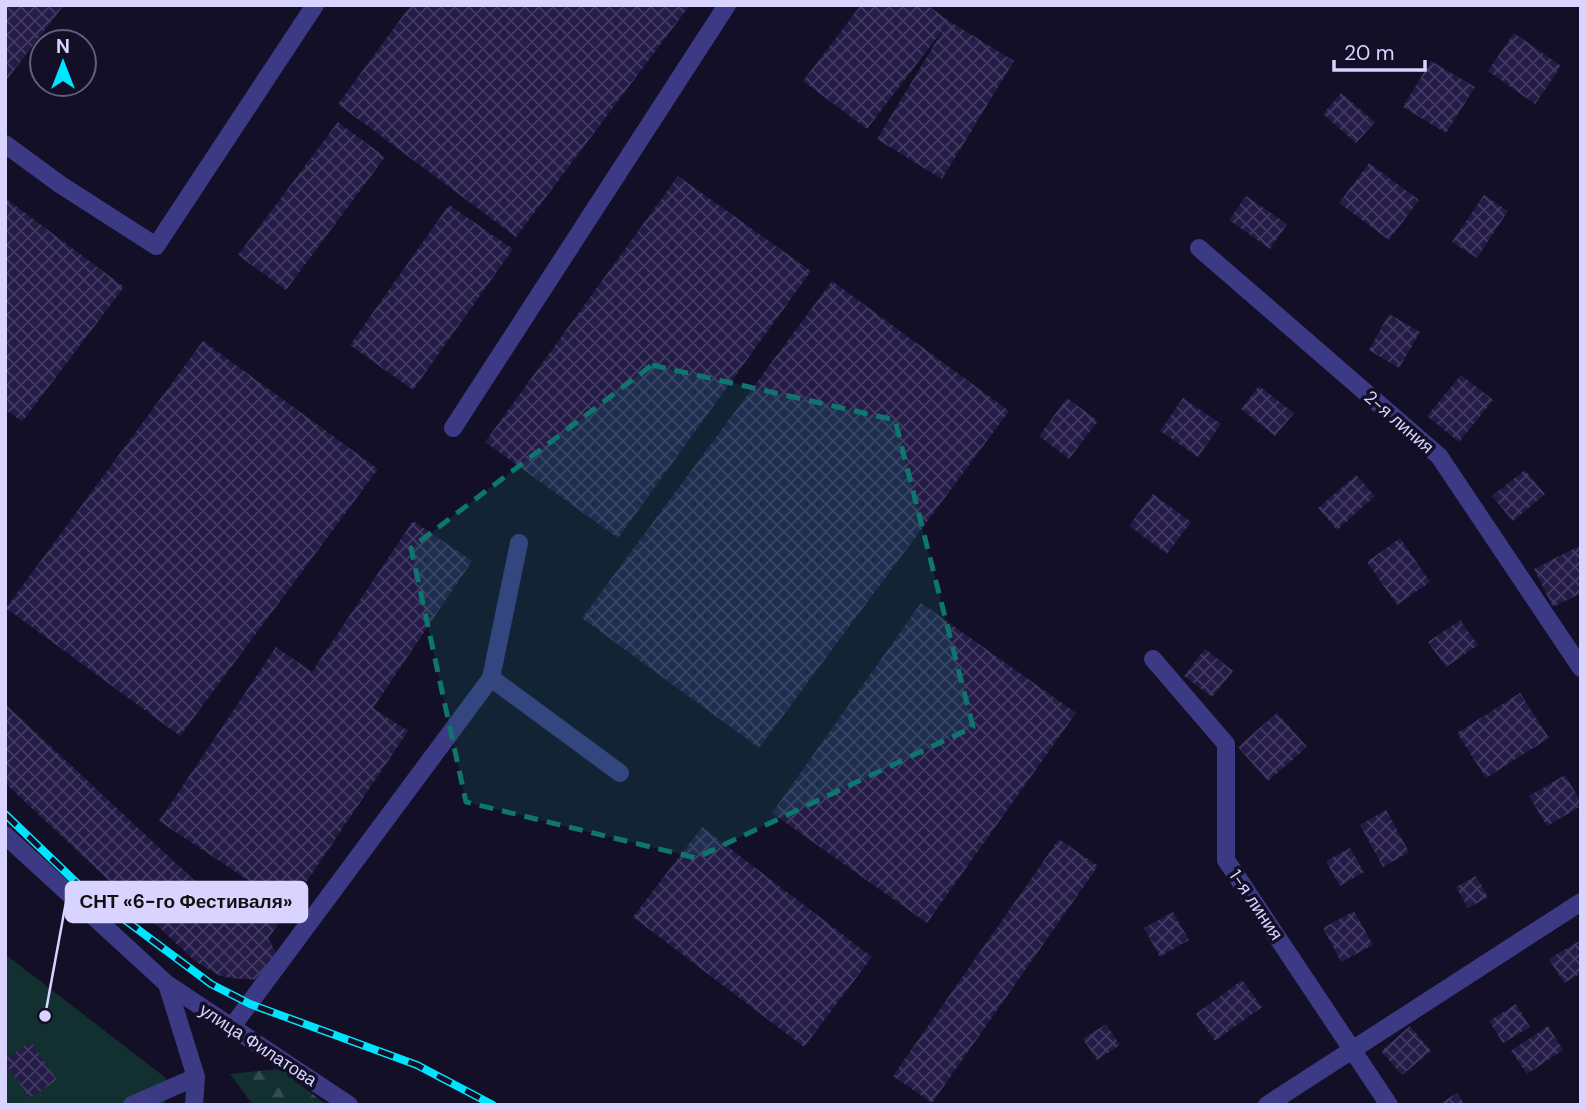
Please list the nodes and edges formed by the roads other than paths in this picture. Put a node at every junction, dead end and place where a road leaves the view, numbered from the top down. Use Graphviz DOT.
graph roads {
  1 [pos="315,5"];
  2 [pos="727,5"];
  3 [pos="5,144"];
  4 [pos="1199,248"];
  5 [pos="453,428"];
  6 [pos="519,543"];
  7 [pos="1153,659"];
  8 [pos="1581,668"];
  9 [pos="491,678"];
  10 [pos="620,773"];
  11 [pos="5,835"];
  12 [pos="1581,902"];
  13 [pos="167,985"];
  14 [pos="232,1028"];
  15 [pos="1353,1049"];
  16 [pos="196,1077"];
  17 [pos="132,1105"];
  18 [pos="194,1105"];
  19 [pos="349,1105"];
  20 [pos="1267,1105"];
  21 [pos="1389,1105"];
  1 -- 3 [label="street"];
  2 -- 5 [label="street"];
  4 -- 8 [label="street, 2-я линия"];
  6 -- 9 [label="street"];
  7 -- 15 [label="street, 1-я линия"];
  9 -- 10 [label="street"];
  9 -- 14 [label="street"];
  11 -- 13 [label="street, улица Филатова"];
  12 -- 15 [label="street"];
  13 -- 14 [label="street, улица Филатова"];
  13 -- 16 [label="street"];
  14 -- 19 [label="street, улица Филатова"];
  15 -- 20 [label="street"];
  15 -- 21 [label="street, 1-я линия"];
  16 -- 17 [label="street"];
  16 -- 18 [label="street"];
}
